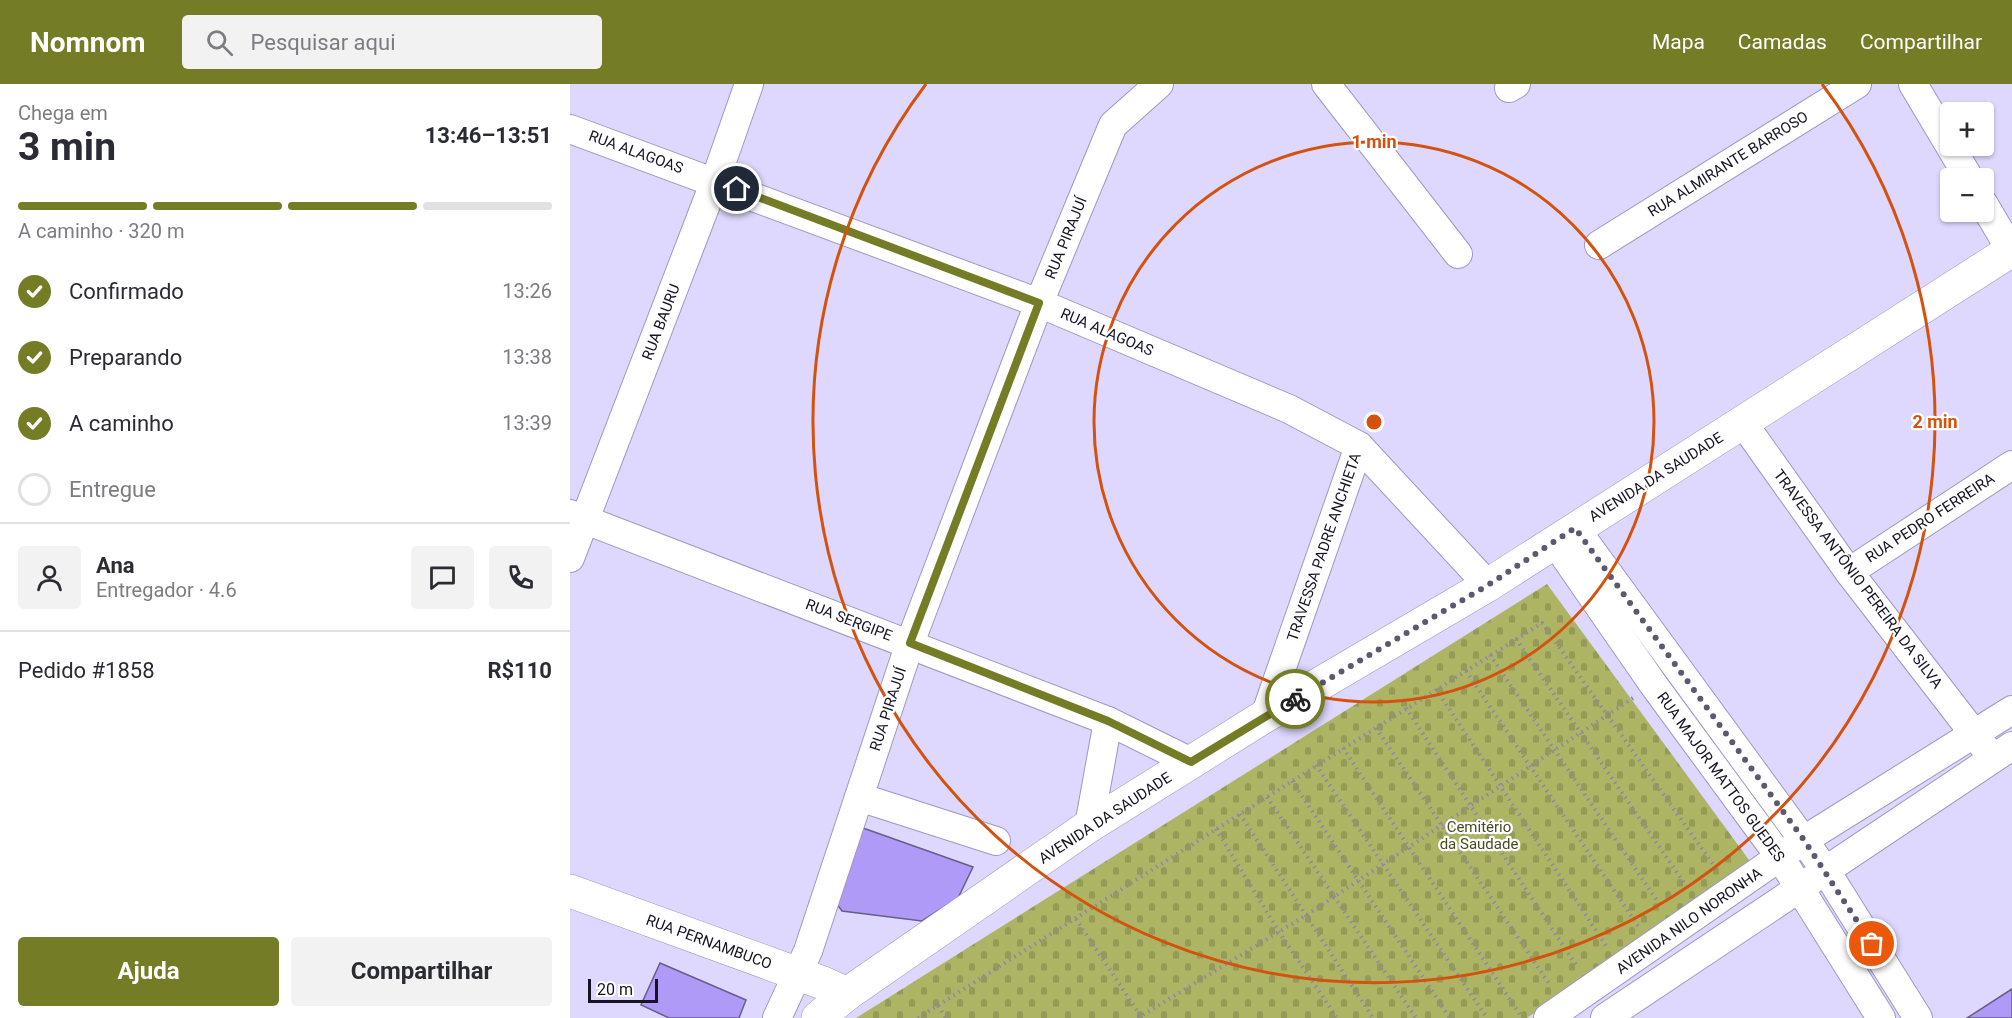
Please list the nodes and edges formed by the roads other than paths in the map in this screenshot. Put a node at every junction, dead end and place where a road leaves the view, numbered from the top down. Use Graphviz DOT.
graph roads {
  1 [pos="749,84"];
  2 [pos="1159,84"];
  3 [pos="1326,84"];
  4 [pos="1857,84"];
  5 [pos="1913,84"];
  6 [pos="570,129"];
  7 [pos="1963,168"];
  8 [pos="715,181"];
  9 [pos="1994,221"];
  10 [pos="1599,245"];
  11 [pos="2012,251"];
  12 [pos="1458,254"];
  13 [pos="1039,303"];
  14 [pos="1743,423"];
  15 [pos="1359,446"];
  16 [pos="2012,465"];
  17 [pos="578,517"];
  18 [pos="1564,535"];
  19 [pos="570,558"];
  20 [pos="1849,572"];
  21 [pos="1488,585"];
  22 [pos="910,643"];
  23 [pos="1679,670"];
  24 [pos="1653,684"];
  25 [pos="2012,710"];
  26 [pos="1265,716"];
  27 [pos="1108,721"];
  28 [pos="1975,734"];
  29 [pos="2002,753"];
  30 [pos="1191,762"];
  31 [pos="859,797"];
  32 [pos="1089,826"];
  33 [pos="1804,840"];
  34 [pos="996,841"];
  35 [pos="1780,857"];
  36 [pos="1826,871"];
  37 [pos="1799,889"];
  38 [pos="570,891"];
  39 [pos="797,974"];
  40 [pos="1895,981"];
  41 [pos="1865,993"];
  42 [pos="847,994"];
  43 [pos="1565,1002"];
  44 [pos="777,1018"];
  45 [pos="818,1018"];
  46 [pos="1605,1018"];
  47 [pos="1881,1018"];
  48 [pos="1918,1018"];
  1 -- 8 [label="street, RUA BAURU"];
  2 -- 13 [label="street, RUA PIRAJUÍ"];
  3 -- 12 [label="street"];
  4 -- 10 [label="street, RUA ALMIRANTE BARROSO"];
  5 -- 7 [label="street"];
  6 -- 8 [label="street, RUA ALAGOAS"];
  8 -- 13 [label="street, RUA ALAGOAS"];
  8 -- 17 [label="street, RUA BAURU"];
  9 -- 11 [label="street"];
  11 -- 14 [label="main road, AVENIDA DA SAUDADE"];
  13 -- 15 [label="street, RUA ALAGOAS"];
  13 -- 22 [label="street, RUA PIRAJUÍ"];
  14 -- 18 [label="main road, AVENIDA DA SAUDADE"];
  14 -- 20 [label="street, TRAVESSA ANTÔNIO PEREIRA DA SILVA"];
  15 -- 21 [label="street, RUA ALAGOAS"];
  15 -- 26 [label="street, TRAVESSA PADRE ANCHIETA"];
  16 -- 20 [label="street, RUA PEDRO FERREIRA"];
  17 -- 19 [label="street, RUA BAURU"];
  17 -- 22 [label="street, RUA SERGIPE"];
  18 -- 21 [label="main road, AVENIDA DA SAUDADE"];
  18 -- 23 [label="street, RUA MAJOR MATTOS GUEDES"];
  18 -- 24 [label="street, RUA MAJOR MATTOS GUEDES"];
  20 -- 28 [label="street, TRAVESSA ANTÔNIO PEREIRA DA SILVA"];
  21 -- 26 [label="main road, AVENIDA DA SAUDADE"];
  22 -- 27 [label="street, RUA SERGIPE"];
  22 -- 31 [label="street, RUA PIRAJUÍ"];
  23 -- 24 [label="street"];
  23 -- 33 [label="street, RUA MAJOR MATTOS GUEDES"];
  24 -- 35 [label="street, RUA MAJOR MATTOS GUEDES"];
  25 -- 28 [label="street, AVENIDA NILO NORONHA"];
  26 -- 30 [label="main road, AVENIDA DA SAUDADE"];
  27 -- 30 [label="street, RUA SERGIPE"];
  27 -- 32 [label="street"];
  28 -- 29 [label="street, TRAVESSA ANTÔNIO PEREIRA DA SILVA"];
  28 -- 33 [label="street, AVENIDA NILO NORONHA"];
  29 -- 36 [label="street"];
  30 -- 32 [label="main road, AVENIDA DA SAUDADE"];
  31 -- 34 [label="street"];
  31 -- 39 [label="street, RUA PIRAJUÍ"];
  32 -- 42 [label="main road, AVENIDA DA SAUDADE"];
  33 -- 35 [label="street, AVENIDA NILO NORONHA"];
  33 -- 36 [label="street, RUA MAJOR MATTOS GUEDES"];
  35 -- 37 [label="street, RUA MAJOR MATTOS GUEDES"];
  35 -- 43 [label="street, AVENIDA NILO NORONHA"];
  36 -- 37 [label="street"];
  36 -- 40 [label="street, RUA MAJOR MATTOS GUEDES"];
  37 -- 41 [label="street, RUA MAJOR MATTOS GUEDES"];
  37 -- 46 [label="street"];
  38 -- 39 [label="main road, RUA PERNAMBUCO"];
  39 -- 42 [label="main road, RUA PERNAMBUCO"];
  39 -- 44 [label="street, RUA PIRAJUÍ"];
  40 -- 41 [label="street"];
  40 -- 48 [label="street, RUA MAJOR MATTOS GUEDES"];
  41 -- 47 [label="street, RUA MAJOR MATTOS GUEDES"];
  42 -- 45 [label="main road, AVENIDA DA SAUDADE"];
}
